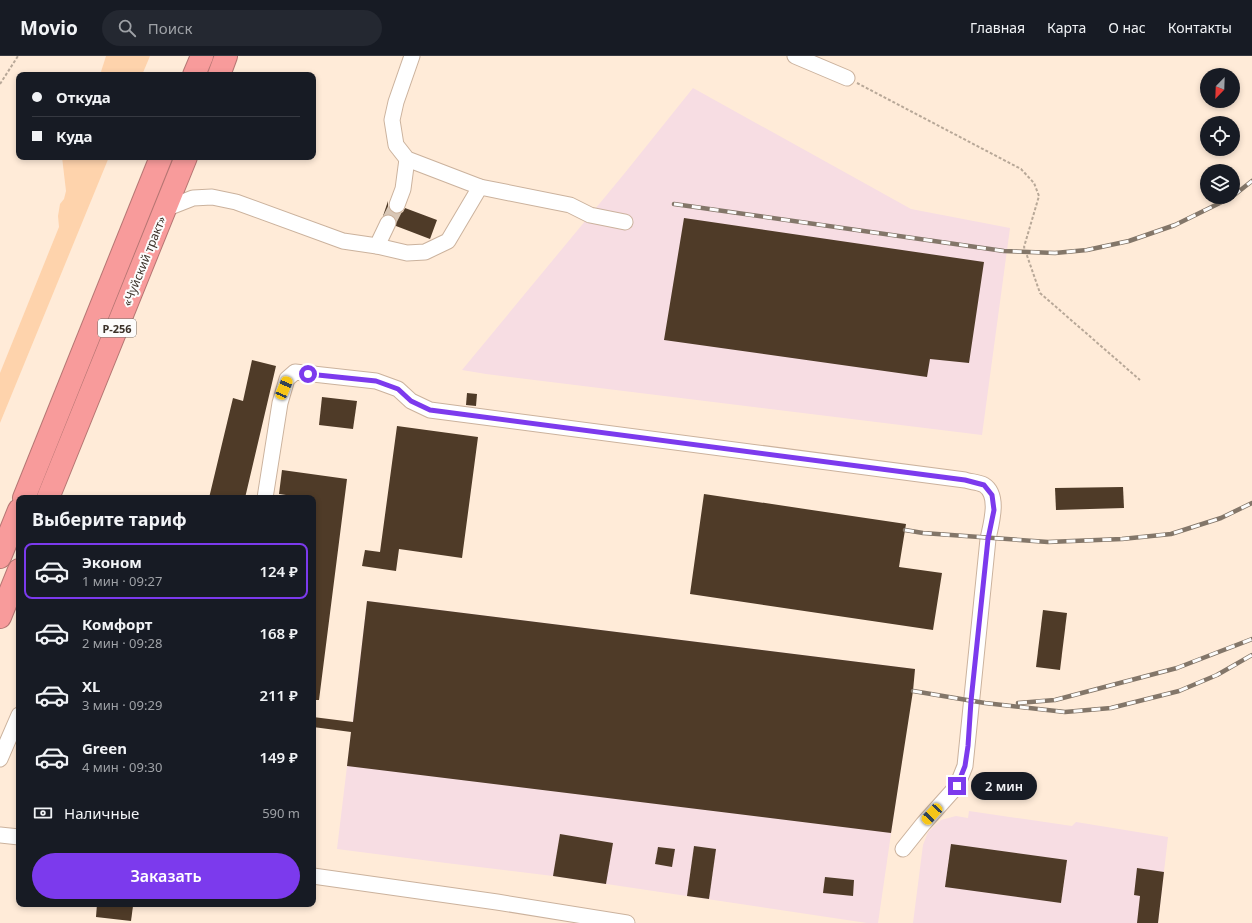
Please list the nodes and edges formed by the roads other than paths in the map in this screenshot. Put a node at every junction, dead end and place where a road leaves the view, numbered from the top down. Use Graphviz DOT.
graph roads {
  1 [pos="202,56"];
  2 [pos="226,56"];
  3 [pos="412,56"];
  4 [pos="795,56"];
  5 [pos="195,72"];
  6 [pos="219,72"];
  7 [pos="847,78"];
  8 [pos="407,158"];
  9 [pos="160,160"];
  10 [pos="185,160"];
  11 [pos="480,187"];
  12 [pos="397,205"];
  13 [pos="165,209"];
  14 [pos="625,222"];
  15 [pos="388,223"];
  16 [pos="377,246"];
  17 [pos="25,495"];
  18 [pos="49,495"];
  19 [pos="265,495"];
  20 [pos="16,517"];
  21 [pos="0,557"];
  22 [pos="16,577"];
  23 [pos="0,617"];
  24 [pos="16,722"];
  25 [pos="0,759"];
  26 [pos="0,835"];
  27 [pos="16,837"];
  28 [pos="903,848"];
  29 [pos="316,876"];
  30 [pos="626,923"];
  1 -- 5 [label="highway"];
  2 -- 6 [label="highway"];
  3 -- 8 [label="street"];
  4 -- 7 [label="street"];
  8 -- 11 [label="street"];
  8 -- 12 [label="street"];
  9 -- 17 [label="highway, «Чуйский тракт» / Р-256"];
  10 -- 13 [label="highway, «Чуйский тракт» / Р-256"];
  11 -- 14 [label="street"];
  11 -- 16 [label="street"];
  13 -- 16 [label="street"];
  13 -- 18 [label="highway, «Чуйский тракт» / Р-256"];
  15 -- 16 [label="street"];
  19 -- 28 [label="street"];
  20 -- 21 [label="highway"];
  22 -- 23 [label="highway"];
  24 -- 25 [label="street"];
  26 -- 27 [label="street"];
  29 -- 30 [label="street"];
}
